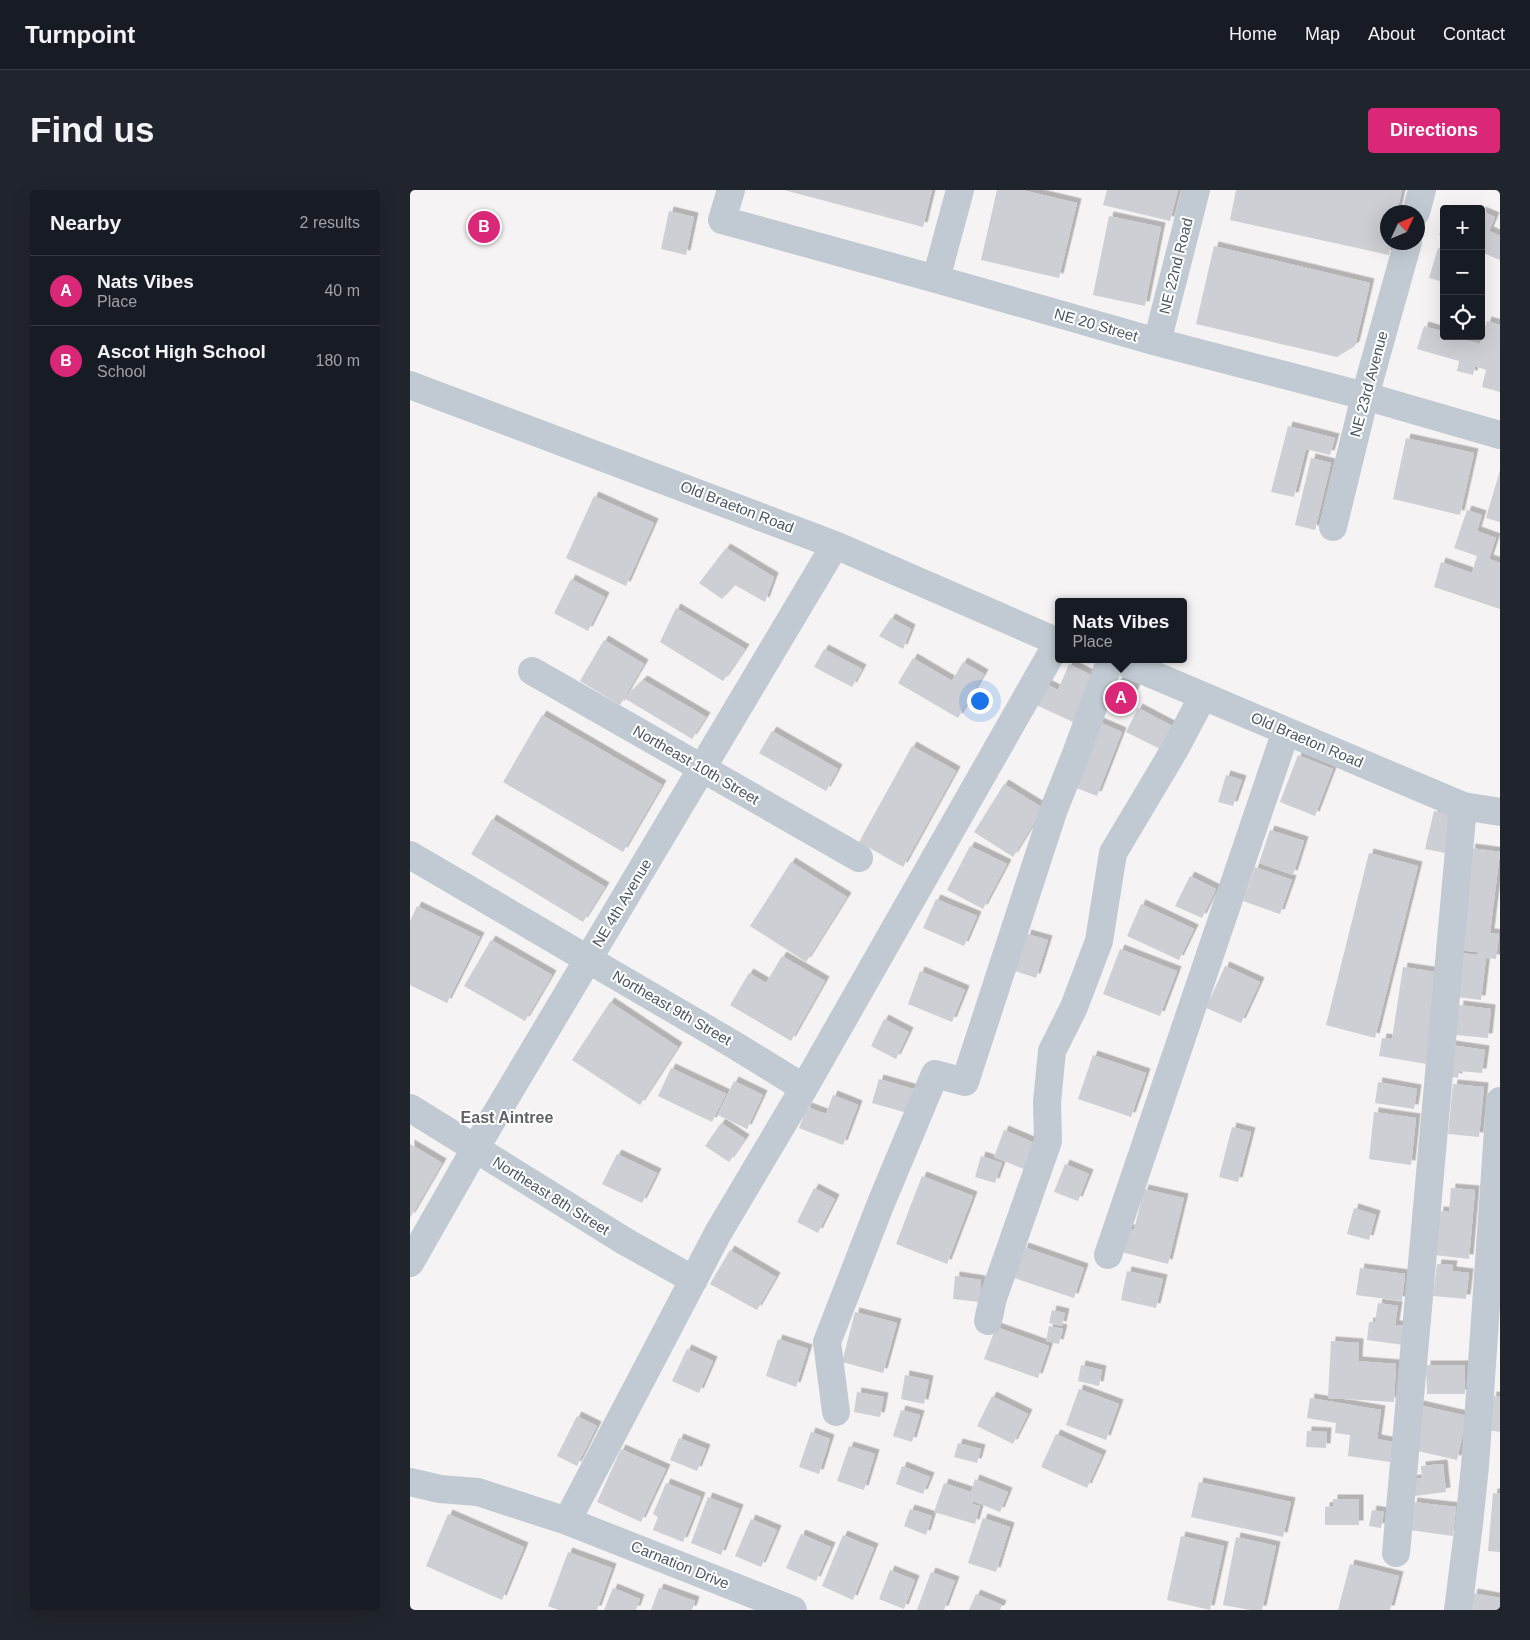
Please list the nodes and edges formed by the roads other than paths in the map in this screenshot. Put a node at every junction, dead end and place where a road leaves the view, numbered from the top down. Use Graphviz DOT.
graph roads {
  1 [pos="731,190"];
  2 [pos="960,190"];
  3 [pos="1196,190"];
  4 [pos="1422,190"];
  5 [pos="1418,205"];
  6 [pos="1406,250"];
  7 [pos="936,279"];
  8 [pos="1157,342"];
  9 [pos="410,385"];
  10 [pos="1365,396"];
  11 [pos="1500,435"];
  12 [pos="1332,527"];
  13 [pos="835,545"];
  14 [pos="1055,641"];
  15 [pos="1055,647"];
  16 [pos="1110,663"];
  17 [pos="1125,663"];
  18 [pos="532,671"];
  19 [pos="1203,696"];
  20 [pos="1286,731"];
  21 [pos="702,768"];
  22 [pos="1463,806"];
  23 [pos="1500,812"];
  24 [pos="410,855"];
  25 [pos="859,858"];
  26 [pos="588,959"];
  27 [pos="804,1088"];
  28 [pos="1500,1102"];
  29 [pos="410,1108"];
  30 [pos="475,1149"];
  31 [pos="1108,1255"];
  32 [pos="410,1263"];
  33 [pos="694,1280"];
  34 [pos="988,1321"];
  35 [pos="836,1412"];
  36 [pos="410,1482"];
  37 [pos="567,1521"];
  38 [pos="1396,1553"];
  39 [pos="793,1610"];
  40 [pos="1458,1610"];
  1 -- 7 [label="street, NE 20 Street"];
  2 -- 7 [label="street"];
  3 -- 8 [label="street, NE 22nd Road"];
  4 -- 5 [label="street"];
  6 -- 10 [label="street, NE 23rd Avenue"];
  7 -- 8 [label="street, NE 20 Street"];
  8 -- 10 [label="street, NE 20 Street"];
  9 -- 13 [label="street, Old Braeton Road"];
  10 -- 11 [label="street, NE 20 Street"];
  10 -- 12 [label="street, NE 23rd Avenue"];
  13 -- 14 [label="street, Old Braeton Road"];
  13 -- 21 [label="street, NE 4th Avenue"];
  15 -- 27 [label="street"];
  16 -- 35 [label="street"];
  17 -- 19 [label="street, Old Braeton Road"];
  18 -- 21 [label="street, Northeast 10th Street"];
  19 -- 20 [label="street, Old Braeton Road"];
  19 -- 34 [label="street"];
  20 -- 22 [label="street, Old Braeton Road"];
  20 -- 31 [label="street"];
  21 -- 25 [label="street, Northeast 10th Street"];
  21 -- 26 [label="street, NE 4th Avenue"];
  22 -- 23 [label="street, Old Braeton Road"];
  22 -- 38 [label="street"];
  24 -- 26 [label="street, Northeast 9th Street"];
  26 -- 27 [label="street, Northeast 9th Street"];
  26 -- 30 [label="street, NE 4th Avenue"];
  27 -- 33 [label="street"];
  28 -- 40 [label="street"];
  29 -- 30 [label="street, Northeast 8th Street"];
  30 -- 32 [label="street, NE 4th Avenue"];
  30 -- 33 [label="street, Northeast 8th Street"];
  33 -- 37 [label="street"];
  36 -- 37 [label="street, Carnation Drive"];
  37 -- 39 [label="street, Carnation Drive"];
}
